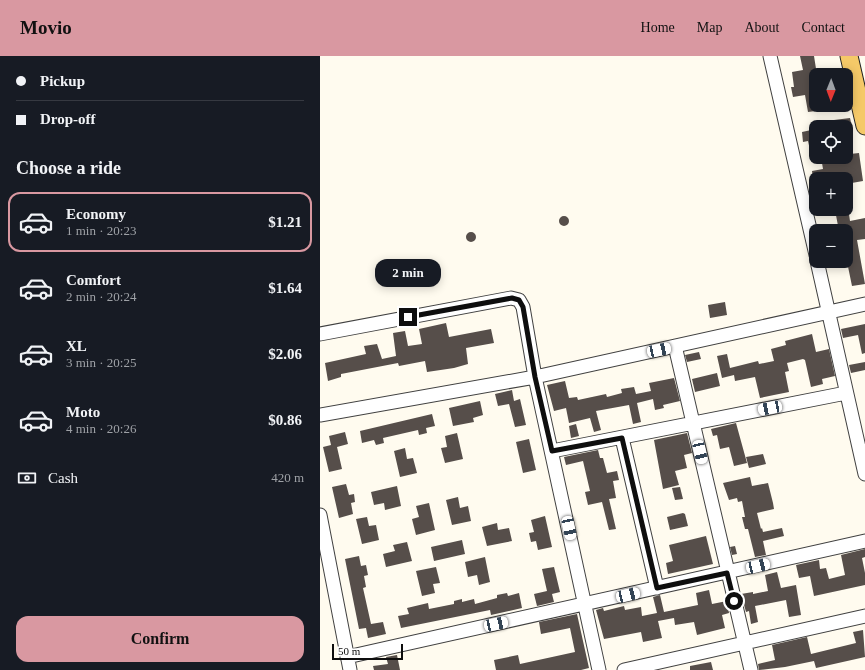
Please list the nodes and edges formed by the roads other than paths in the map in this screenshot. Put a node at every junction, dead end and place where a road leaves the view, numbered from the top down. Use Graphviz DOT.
graph roads {
  1 [pos="770,56"];
  2 [pos="849,56"];
  3 [pos="865,126"];
  4 [pos="809,225"];
  5 [pos="819,268"];
  6 [pos="865,304"];
  7 [pos="829,311"];
  8 [pos="320,334"];
  9 [pos="675,346"];
  10 [pos="535,377"];
  11 [pos="846,393"];
  12 [pos="320,415"];
  13 [pos="693,422"];
  14 [pos="622,438"];
  15 [pos="552,451"];
  16 [pos="863,456"];
  17 [pos="865,474"];
  18 [pos="320,515"];
  19 [pos="865,541"];
  20 [pos="727,573"];
  21 [pos="657,588"];
  22 [pos="585,604"];
  23 [pos="865,616"];
  24 [pos="745,643"];
  25 [pos="349,664"];
  26 [pos="600,670"];
  27 [pos="624,670"];
  28 [pos="751,670"];
  1 -- 4 [label="street"];
  2 -- 3 [label="main road"];
  5 -- 7 [label="street"];
  6 -- 7 [label="street"];
  7 -- 9 [label="street"];
  7 -- 11 [label="street"];
  8 -- 10 [label="street"];
  9 -- 10 [label="street"];
  9 -- 13 [label="street"];
  10 -- 12 [label="street"];
  10 -- 15 [label="street"];
  11 -- 13 [label="street"];
  11 -- 16 [label="street"];
  13 -- 14 [label="street"];
  13 -- 20 [label="street"];
  14 -- 15 [label="street"];
  14 -- 21 [label="street"];
  15 -- 22 [label="street"];
  16 -- 17 [label="street"];
  18 -- 25 [label="street"];
  19 -- 20 [label="street"];
  20 -- 21 [label="street"];
  20 -- 24 [label="street"];
  21 -- 22 [label="street"];
  22 -- 25 [label="street"];
  22 -- 26 [label="street"];
  23 -- 24 [label="street"];
  24 -- 27 [label="street"];
  24 -- 28 [label="street"];
}
